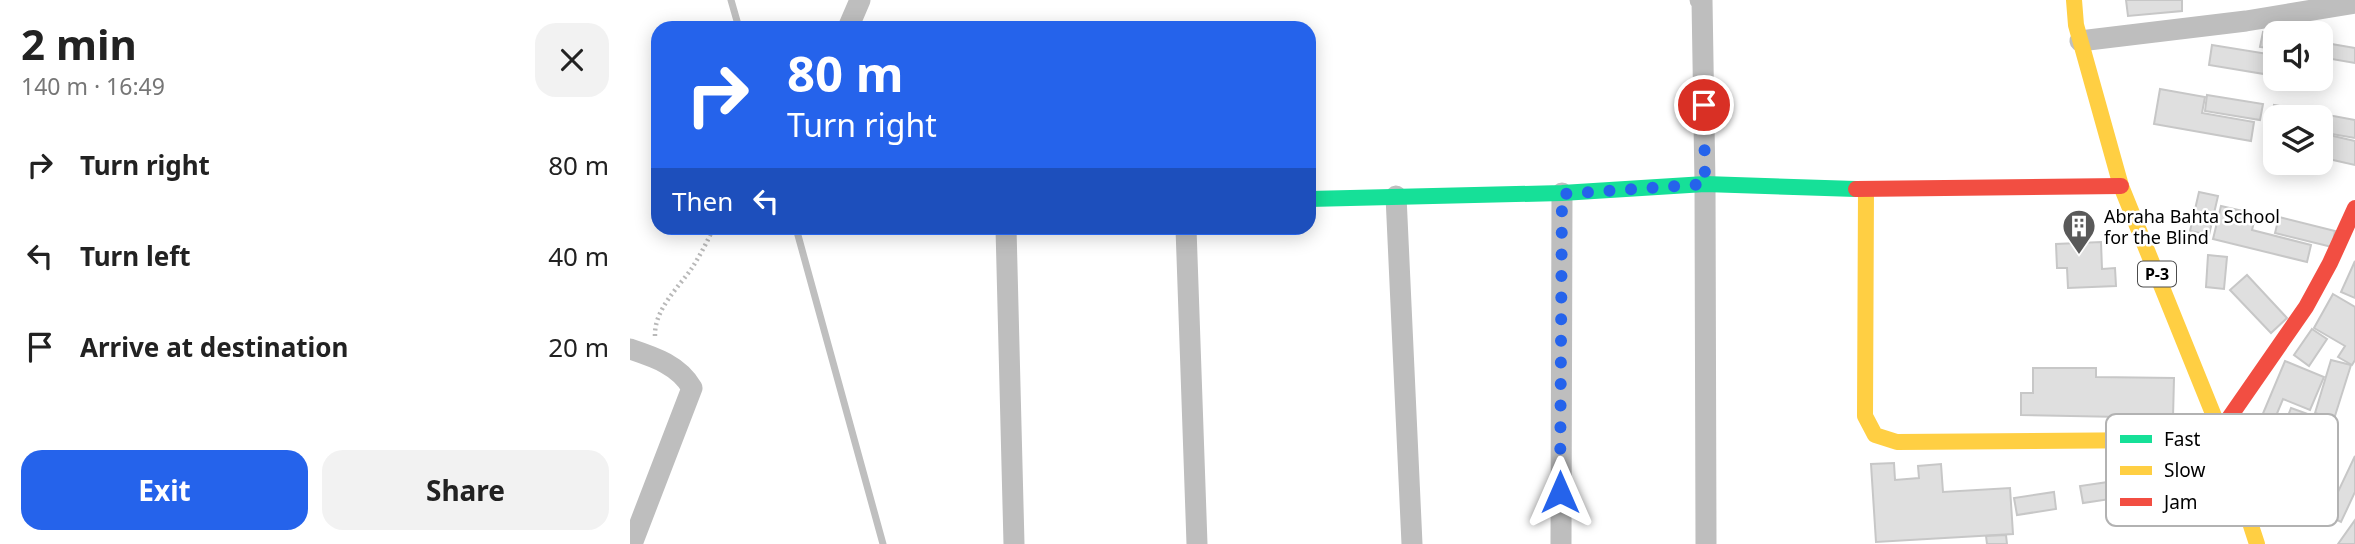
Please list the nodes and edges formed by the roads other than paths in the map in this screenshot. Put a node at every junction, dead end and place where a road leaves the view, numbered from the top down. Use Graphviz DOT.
graph roads {
  1 [pos="860,0"];
  2 [pos="1700,0"];
  3 [pos="2074,0"];
  4 [pos="2355,3"];
  5 [pos="851,21"];
  6 [pos="2080,41"];
  7 [pos="1705,184"];
  8 [pos="2121,186"];
  9 [pos="1866,189"];
  10 [pos="1562,194"];
  11 [pos="1396,196"];
  12 [pos="1316,200"];
  13 [pos="2355,208"];
  14 [pos="1006,235"];
  15 [pos="1185,235"];
  16 [pos="630,349"];
  17 [pos="2213,414"];
  18 [pos="2233,414"];
  19 [pos="2106,440"];
  20 [pos="2251,526"];
  21 [pos="632,544"];
  22 [pos="1014,544"];
  23 [pos="1197,544"];
  24 [pos="1412,544"];
  25 [pos="1561,544"];
  26 [pos="1706,544"];
  27 [pos="2257,544"];
  1 -- 5 [label="street"];
  2 -- 7 [label="street"];
  3 -- 6 [label="street, P-3"];
  4 -- 6 [label="street"];
  6 -- 8 [label="street, P-3"];
  7 -- 9 [label="street"];
  7 -- 10 [label="street"];
  7 -- 26 [label="street"];
  8 -- 9 [label="street"];
  8 -- 17 [label="street, P-3"];
  9 -- 19 [label="street"];
  10 -- 11 [label="street"];
  10 -- 25 [label="street"];
  11 -- 12 [label="street"];
  11 -- 24 [label="street"];
  13 -- 18 [label="street"];
  14 -- 22 [label="street"];
  15 -- 23 [label="street"];
  16 -- 21 [label="street"];
  20 -- 27 [label="street, P-3"];
}
